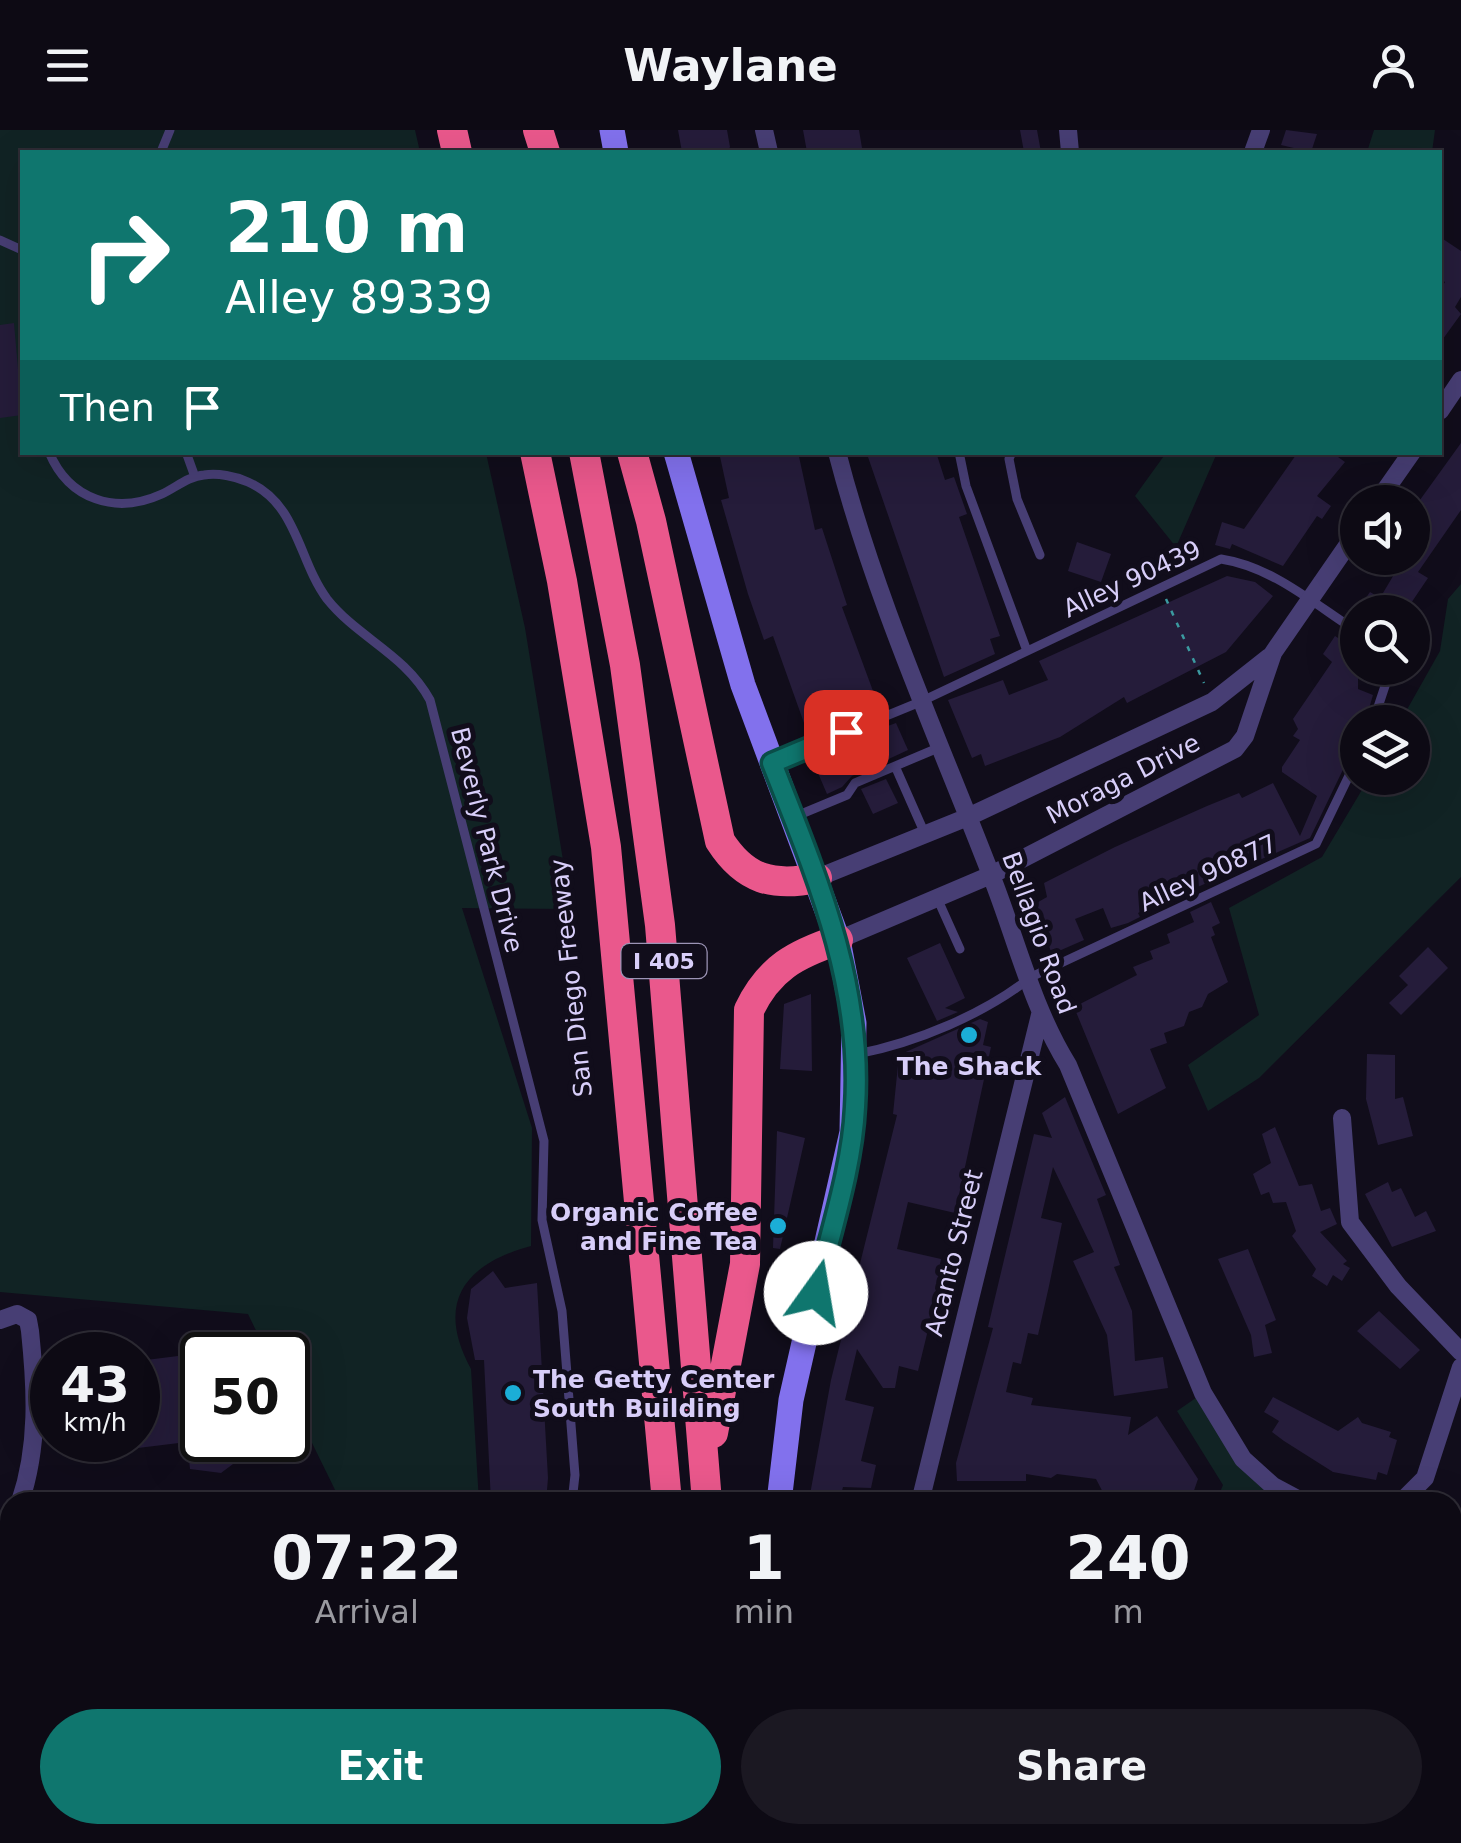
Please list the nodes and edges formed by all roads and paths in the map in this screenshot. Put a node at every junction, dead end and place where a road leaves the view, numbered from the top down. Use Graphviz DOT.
graph roads {
  1 [pos="1461,380"];
  2 [pos="1442,408"];
  3 [pos="50,455"];
  4 [pos="187,455"];
  5 [pos="518,455"];
  6 [pos="536,455"];
  7 [pos="585,455"];
  8 [pos="633,455"];
  9 [pos="677,455"];
  10 [pos="838,455"];
  11 [pos="960,455"];
  12 [pos="1011,455"];
  13 [pos="1410,455"];
  14 [pos="194,477"];
  15 [pos="1389,485"];
  16 [pos="1040,555"];
  17 [pos="1340,555"];
  18 [pos="1162,588"];
  19 [pos="1308,600"];
  20 [pos="1340,620"];
  21 [pos="1027,651"];
  22 [pos="1273,653"];
  23 [pos="1217,700"];
  24 [pos="920,702"];
  25 [pos="1251,720"];
  26 [pos="938,748"];
  27 [pos="772,763"];
  28 [pos="895,766"];
  29 [pos="1340,795"];
  30 [pos="793,817"];
  31 [pos="968,817"];
  32 [pos="925,834"];
  33 [pos="991,874"];
  34 [pos="817,878"];
  35 [pos="938,900"];
  36 [pos="838,940"];
  37 [pos="960,950"];
  38 [pos="1031,977"];
  39 [pos="1040,1016"];
  40 [pos="856,1054"];
  41 [pos="1342,1118"];
  42 [pos="0,1320"];
  43 [pos="1461,1352"];
  44 [pos="1461,1367"];
  45 [pos="706,1489"];
  46 [pos="23,1492"];
  47 [pos="573,1492"];
  48 [pos="649,1492"];
  49 [pos="666,1492"];
  50 [pos="780,1492"];
  51 [pos="922,1492"];
  52 [pos="1284,1492"];
  53 [pos="1411,1492"];
  1 -- 2 [label="street"];
  3 -- 14 [label="lane, Beverly Park Drive"];
  4 -- 14 [label="lane"];
  5 -- 48 [label="highway, San Diego Freeway / I 405"];
  6 -- 49 [label="highway"];
  7 -- 45 [label="highway, I 405"];
  8 -- 34 [label="highway"];
  9 -- 27 [label="main road"];
  10 -- 24 [label="street, Bellagio Road"];
  11 -- 21 [label="lane"];
  12 -- 16 [label="lane"];
  13 -- 15 [label="street"];
  14 -- 47 [label="lane, Beverly Park Drive"];
  17 -- 19 [label="street, Moraga Drive"];
  18 -- 19 [label="lane, Alley 90439"];
  18 -- 21 [label="lane, Alley 90439"];
  18 -- 23 [label="path"];
  19 -- 20 [label="lane"];
  19 -- 22 [label="street, Moraga Drive"];
  21 -- 24 [label="lane, Alley 90439"];
  22 -- 23 [label="street, Moraga Drive"];
  22 -- 25 [label="street, Moraga Drive"];
  23 -- 25 [label="street"];
  23 -- 31 [label="street, Moraga Drive"];
  24 -- 26 [label="street, Bellagio Road"];
  24 -- 27 [label="lane, Alley 90439"];
  25 -- 33 [label="street, Moraga Drive"];
  26 -- 28 [label="lane"];
  26 -- 31 [label="street, Bellagio Road"];
  27 -- 30 [label="main road"];
  28 -- 30 [label="lane"];
  28 -- 32 [label="lane"];
  29 -- 38 [label="lane, Alley 90877"];
  30 -- 34 [label="main road"];
  31 -- 32 [label="street, Moraga Drive"];
  31 -- 33 [label="street, Bellagio Road"];
  32 -- 34 [label="street, Moraga Drive"];
  33 -- 35 [label="street, Moraga Drive"];
  33 -- 38 [label="street, Bellagio Road"];
  34 -- 36 [label="main road"];
  35 -- 36 [label="street, Moraga Drive"];
  35 -- 37 [label="lane"];
  36 -- 40 [label="main road"];
  36 -- 45 [label="highway"];
  38 -- 39 [label="street, Bellagio Road"];
  38 -- 40 [label="lane, Alley 90877"];
  39 -- 51 [label="street, Acanto Street"];
  39 -- 52 [label="street, Bellagio Road"];
  40 -- 50 [label="main road"];
  41 -- 43 [label="street"];
  42 -- 46 [label="street"];
  44 -- 53 [label="street"];
}
